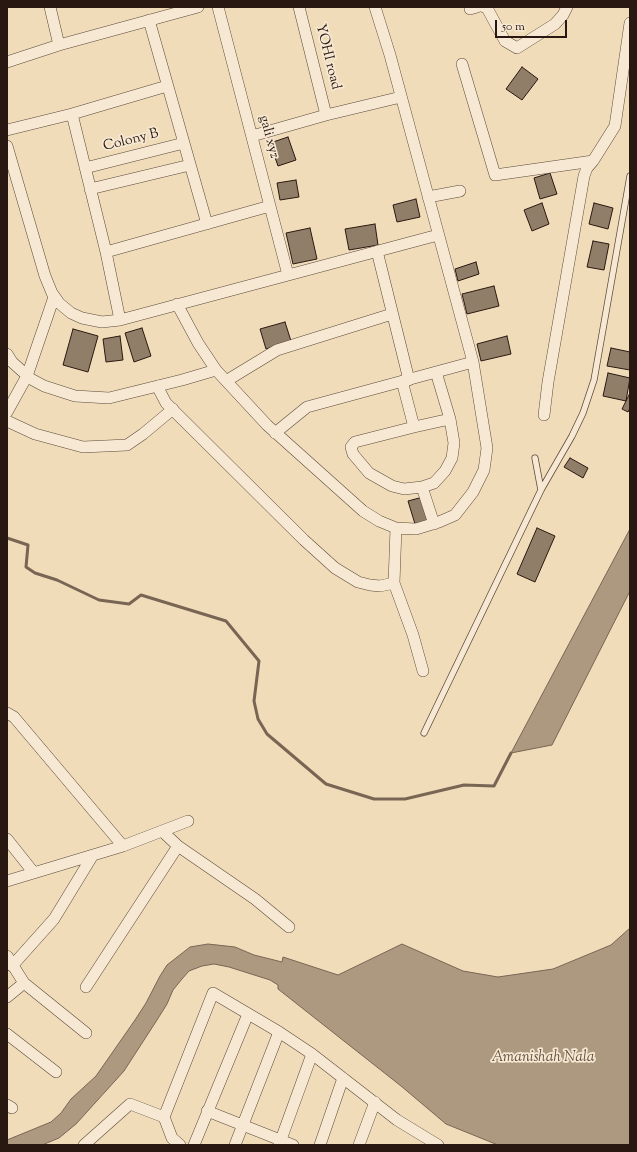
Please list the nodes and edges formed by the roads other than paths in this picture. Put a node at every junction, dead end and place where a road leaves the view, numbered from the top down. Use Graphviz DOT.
graph roads {
  1 [pos="50,7"];
  2 [pos="198,7"];
  3 [pos="218,7"];
  4 [pos="299,7"];
  5 [pos="375,7"];
  6 [pos="484,7"];
  7 [pos="567,7"];
  8 [pos="150,20"];
  9 [pos="630,23"];
  10 [pos="59,45"];
  11 [pos="7,62"];
  12 [pos="462,64"];
  13 [pos="167,86"];
  14 [pos="401,97"];
  15 [pos="72,114"];
  16 [pos="326,115"];
  17 [pos="7,130"];
  18 [pos="252,136"];
  19 [pos="184,143"];
  20 [pos="7,146"];
  21 [pos="594,161"];
  22 [pos="190,165"];
  23 [pos="86,168"];
  24 [pos="630,176"];
  25 [pos="90,189"];
  26 [pos="460,191"];
  27 [pos="428,197"];
  28 [pos="270,206"];
  29 [pos="207,224"];
  30 [pos="438,235"];
  31 [pos="377,251"];
  32 [pos="106,252"];
  33 [pos="288,274"];
  34 [pos="54,297"];
  35 [pos="177,304"];
  36 [pos="392,314"];
  37 [pos="120,320"];
  38 [pos="7,354"];
  39 [pos="473,362"];
  40 [pos="216,370"];
  41 [pos="436,372"];
  42 [pos="28,376"];
  43 [pos="406,380"];
  44 [pos="226,381"];
  45 [pos="157,386"];
  46 [pos="174,409"];
  47 [pos="7,412"];
  48 [pos="544,414"];
  49 [pos="450,419"];
  50 [pos="7,422"];
  51 [pos="414,426"];
  52 [pos="275,432"];
  53 [pos="535,458"];
  54 [pos="422,486"];
  55 [pos="541,490"];
  56 [pos="434,524"];
  57 [pos="396,528"];
  58 [pos="394,583"];
  59 [pos="424,671"];
  60 [pos="7,713"];
  61 [pos="424,733"];
  62 [pos="188,821"];
  63 [pos="162,831"];
  64 [pos="7,839"];
  65 [pos="123,846"];
  66 [pos="178,846"];
  67 [pos="93,855"];
  68 [pos="34,873"];
  69 [pos="7,881"];
  70 [pos="289,927"];
  71 [pos="10,961"];
  72 [pos="24,983"];
  73 [pos="86,987"];
  74 [pos="7,997"];
  75 [pos="248,1014"];
  76 [pos="278,1032"];
  77 [pos="86,1033"];
  78 [pos="7,1034"];
  79 [pos="312,1054"];
  80 [pos="56,1072"];
  81 [pos="343,1078"];
  82 [pos="375,1102"];
  83 [pos="207,1111"];
  84 [pos="164,1117"];
  85 [pos="243,1124"];
  86 [pos="280,1143"];
  87 [pos="84,1145"];
  88 [pos="180,1145"];
  89 [pos="194,1145"];
  90 [pos="235,1145"];
  91 [pos="293,1145"];
  92 [pos="320,1145"];
  93 [pos="359,1145"];
  94 [pos="438,1145"];
  1 -- 10 [label="street"];
  2 -- 8 [label="street"];
  3 -- 18 [label="street, gali xyz"];
  4 -- 16 [label="street, YOHI road"];
  5 -- 14 [label="street"];
  6 -- 7 [label="street"];
  8 -- 10 [label="street"];
  8 -- 13 [label="street"];
  9 -- 21 [label="street"];
  10 -- 11 [label="street"];
  12 -- 21 [label="street"];
  13 -- 15 [label="street"];
  13 -- 19 [label="street"];
  14 -- 16 [label="street"];
  14 -- 27 [label="street"];
  15 -- 17 [label="street"];
  15 -- 23 [label="street"];
  16 -- 18 [label="street"];
  18 -- 28 [label="street, gali xyz"];
  19 -- 22 [label="street"];
  19 -- 23 [label="street, Colony B"];
  20 -- 34 [label="street"];
  21 -- 48 [label="street"];
  22 -- 25 [label="street"];
  22 -- 29 [label="street"];
  23 -- 25 [label="street"];
  24 -- 55 [label="lane"];
  25 -- 32 [label="street"];
  26 -- 27 [label="street"];
  27 -- 30 [label="street"];
  28 -- 29 [label="street"];
  28 -- 33 [label="street, gali xyz"];
  29 -- 32 [label="street"];
  30 -- 31 [label="street"];
  30 -- 39 [label="street"];
  31 -- 33 [label="street"];
  31 -- 36 [label="street"];
  32 -- 37 [label="street"];
  33 -- 35 [label="street"];
  34 -- 37 [label="street"];
  34 -- 42 [label="street"];
  35 -- 37 [label="street"];
  35 -- 40 [label="street"];
  36 -- 43 [label="street"];
  36 -- 44 [label="street"];
  38 -- 42 [label="street"];
  39 -- 41 [label="street"];
  39 -- 56 [label="street"];
  40 -- 44 [label="street"];
  40 -- 45 [label="street"];
  41 -- 43 [label="street"];
  41 -- 49 [label="street"];
  42 -- 45 [label="street"];
  42 -- 47 [label="street"];
  43 -- 51 [label="street"];
  43 -- 52 [label="street"];
  44 -- 52 [label="street"];
  45 -- 46 [label="street"];
  46 -- 50 [label="street"];
  46 -- 58 [label="street"];
  49 -- 51 [label="street"];
  49 -- 54 [label="street"];
  51 -- 54 [label="street"];
  52 -- 57 [label="street"];
  53 -- 55 [label="lane"];
  54 -- 56 [label="street"];
  55 -- 61 [label="lane"];
  56 -- 57 [label="street"];
  57 -- 58 [label="street"];
  58 -- 59 [label="street"];
  60 -- 65 [label="street"];
  62 -- 63 [label="street"];
  63 -- 65 [label="street"];
  63 -- 66 [label="street"];
  64 -- 68 [label="street"];
  65 -- 67 [label="street"];
  66 -- 70 [label="street"];
  66 -- 73 [label="street"];
  67 -- 68 [label="street"];
  67 -- 71 [label="street"];
  68 -- 69 [label="street"];
  71 -- 72 [label="street"];
  72 -- 74 [label="street"];
  72 -- 77 [label="street"];
  75 -- 76 [label="street"];
  75 -- 83 [label="street"];
  75 -- 84 [label="street"];
  76 -- 79 [label="street"];
  76 -- 85 [label="street"];
  78 -- 80 [label="street"];
  79 -- 81 [label="street"];
  79 -- 86 [label="street"];
  81 -- 82 [label="street"];
  81 -- 92 [label="street"];
  82 -- 93 [label="street"];
  82 -- 94 [label="street"];
  83 -- 85 [label="street"];
  83 -- 89 [label="street"];
  84 -- 87 [label="street"];
  84 -- 88 [label="street"];
  85 -- 86 [label="street"];
  85 -- 90 [label="street"];
  86 -- 91 [label="street"];
}
